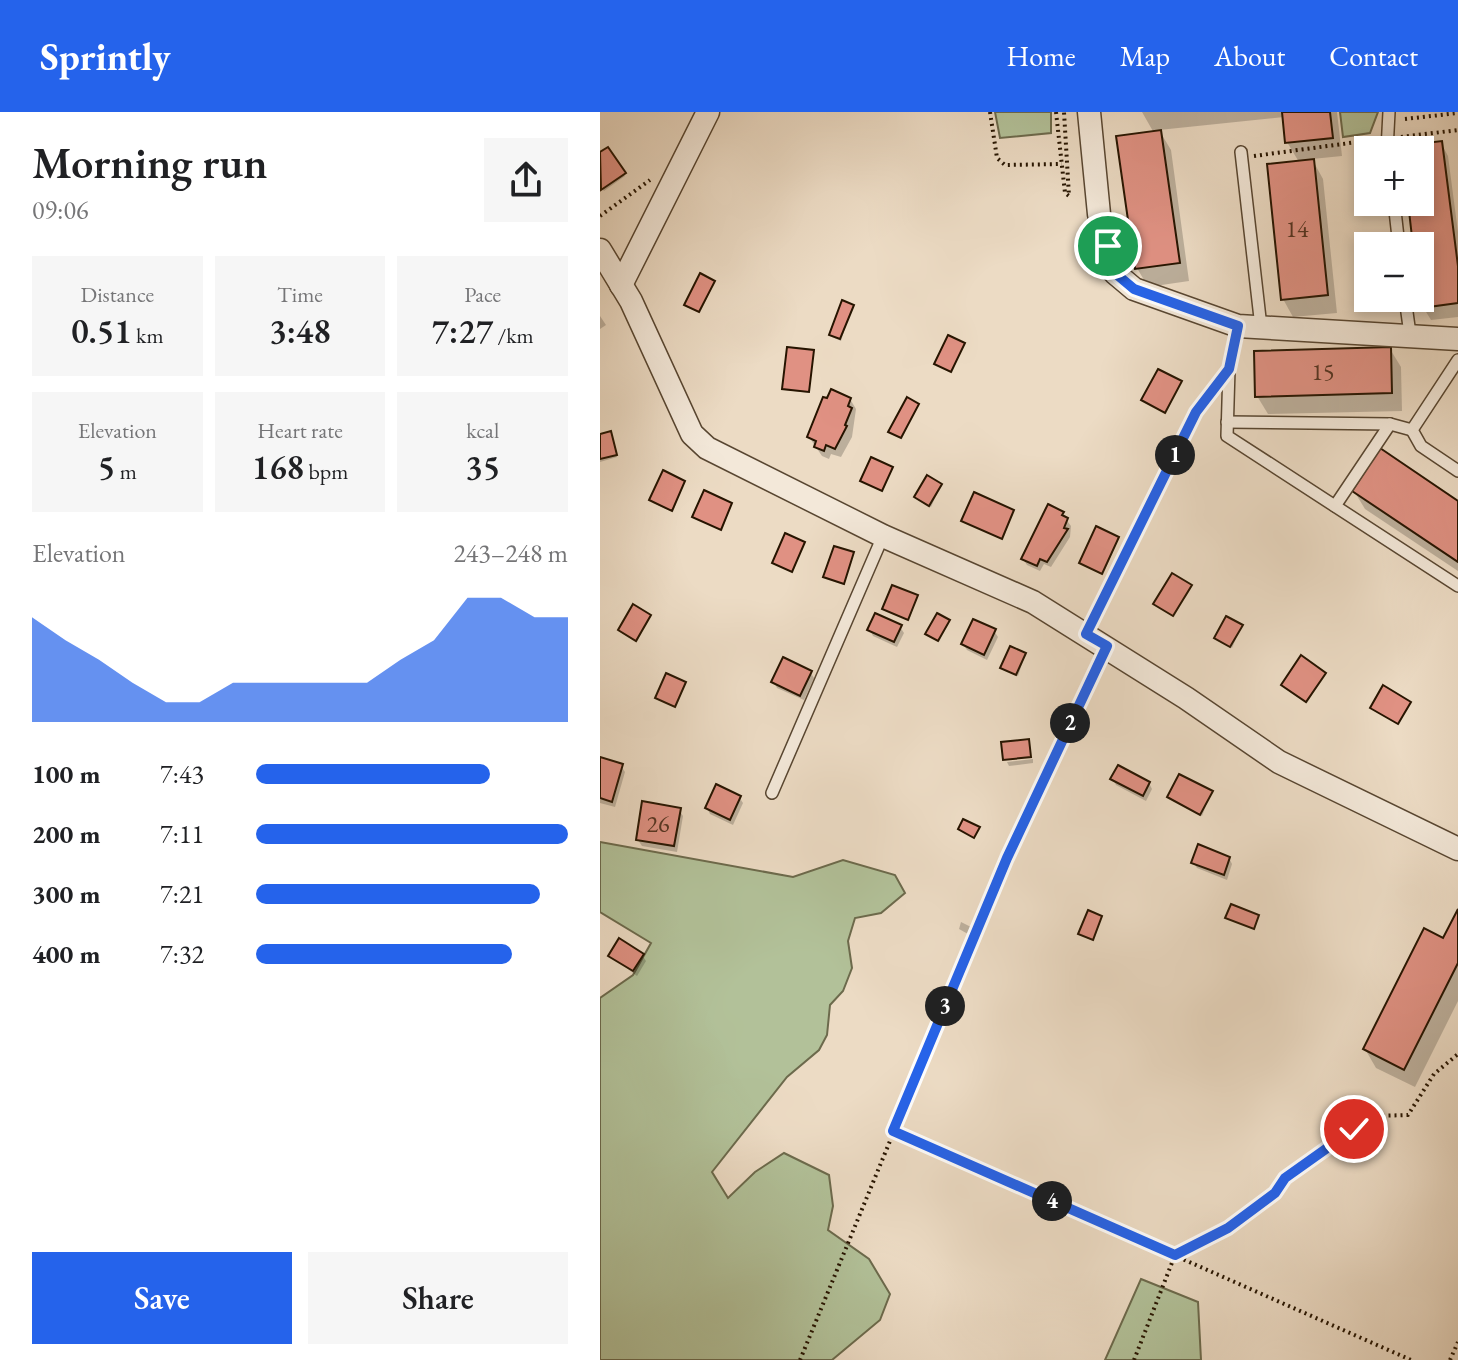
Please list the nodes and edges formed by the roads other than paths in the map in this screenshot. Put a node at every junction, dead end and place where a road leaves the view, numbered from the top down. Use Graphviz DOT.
graph roads {
  1 [pos="708,112"];
  2 [pos="1089,112"];
  3 [pos="1389,116"];
  4 [pos="1388,136"];
  5 [pos="1241,155"];
  6 [pos="600,250"];
  7 [pos="621,285"];
  8 [pos="1407,312"];
  9 [pos="1238,326"];
  10 [pos="1261,327"];
  11 [pos="1410,334"];
  12 [pos="1458,339"];
  13 [pos="1458,360"];
  14 [pos="1227,422"];
  15 [pos="1390,424"];
  16 [pos="1412,430"];
  17 [pos="1458,471"];
  18 [pos="1335,506"];
  19 [pos="883,536"];
  20 [pos="1458,586"];
  21 [pos="1107,646"];
  22 [pos="772,793"];
  23 [pos="1458,849"];
  24 [pos="1007,858"];
  1 -- 7 [label="street"];
  2 -- 9 [label="street"];
  3 -- 4 [label="lane"];
  5 -- 10 [label="lane"];
  6 -- 7 [label="street"];
  7 -- 19 [label="street"];
  8 -- 11 [label="lane"];
  9 -- 10 [label="street"];
  9 -- 14 [label="lane"];
  10 -- 11 [label="street"];
  11 -- 12 [label="street"];
  13 -- 16 [label="lane"];
  14 -- 15 [label="lane"];
  14 -- 18 [label="lane"];
  15 -- 16 [label="lane"];
  15 -- 18 [label="lane"];
  16 -- 17 [label="lane"];
  18 -- 20 [label="lane"];
  19 -- 21 [label="street"];
  19 -- 22 [label="lane"];
  21 -- 23 [label="street"];
  21 -- 24 [label="lane"];
}
